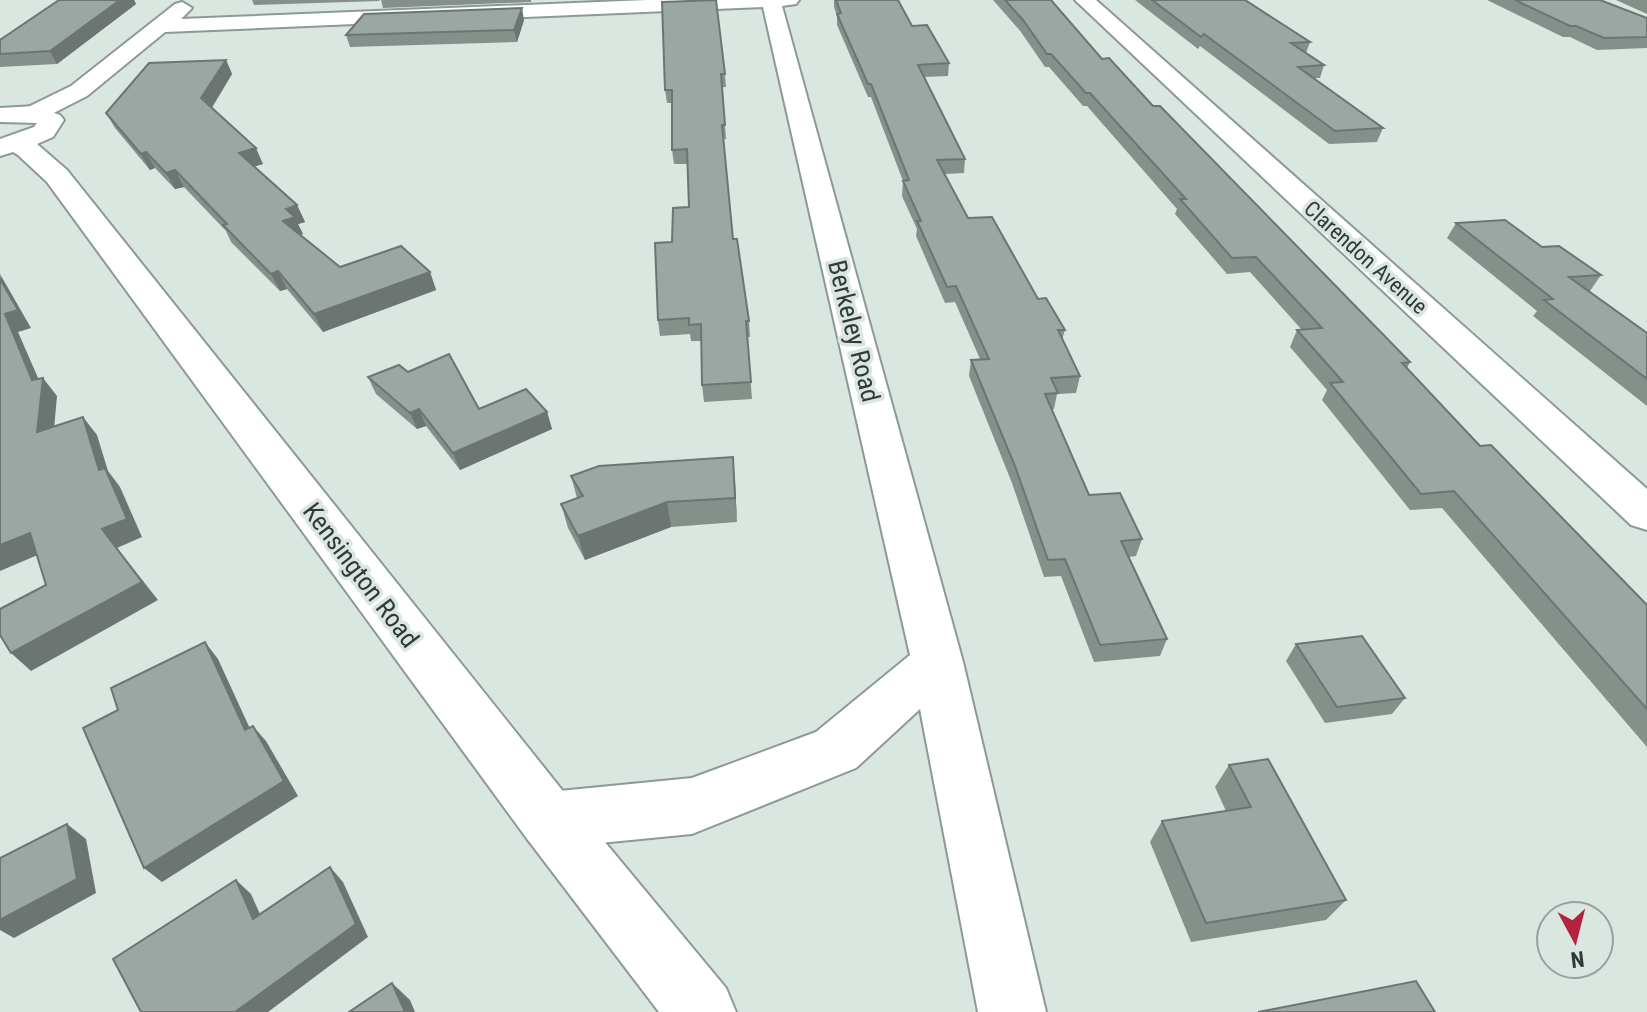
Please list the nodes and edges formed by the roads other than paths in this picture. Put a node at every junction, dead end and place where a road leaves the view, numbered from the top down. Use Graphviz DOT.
graph roads {
  1 [pos="191,0"];
  2 [pos="771,0"];
  3 [pos="789,0"];
  4 [pos="1085,0"];
  5 [pos="160,26"];
  6 [pos="13,130"];
  7 [pos="1647,514"];
  8 [pos="937,662"];
  9 [pos="549,820"];
  10 [pos="702,1012"];
  11 [pos="1012,1012"];
  1 -- 5 [label="street"];
  2 -- 3 [label="street"];
  2 -- 5 [label="street"];
  2 -- 8 [label="street, Berkeley Road"];
  4 -- 7 [label="street, Clarendon Avenue"];
  5 -- 6 [label="street"];
  6 -- 9 [label="street, Kensington Road"];
  8 -- 9 [label="street"];
  8 -- 11 [label="street, Berkeley Road"];
  9 -- 10 [label="street, Kensington Road"];
}
